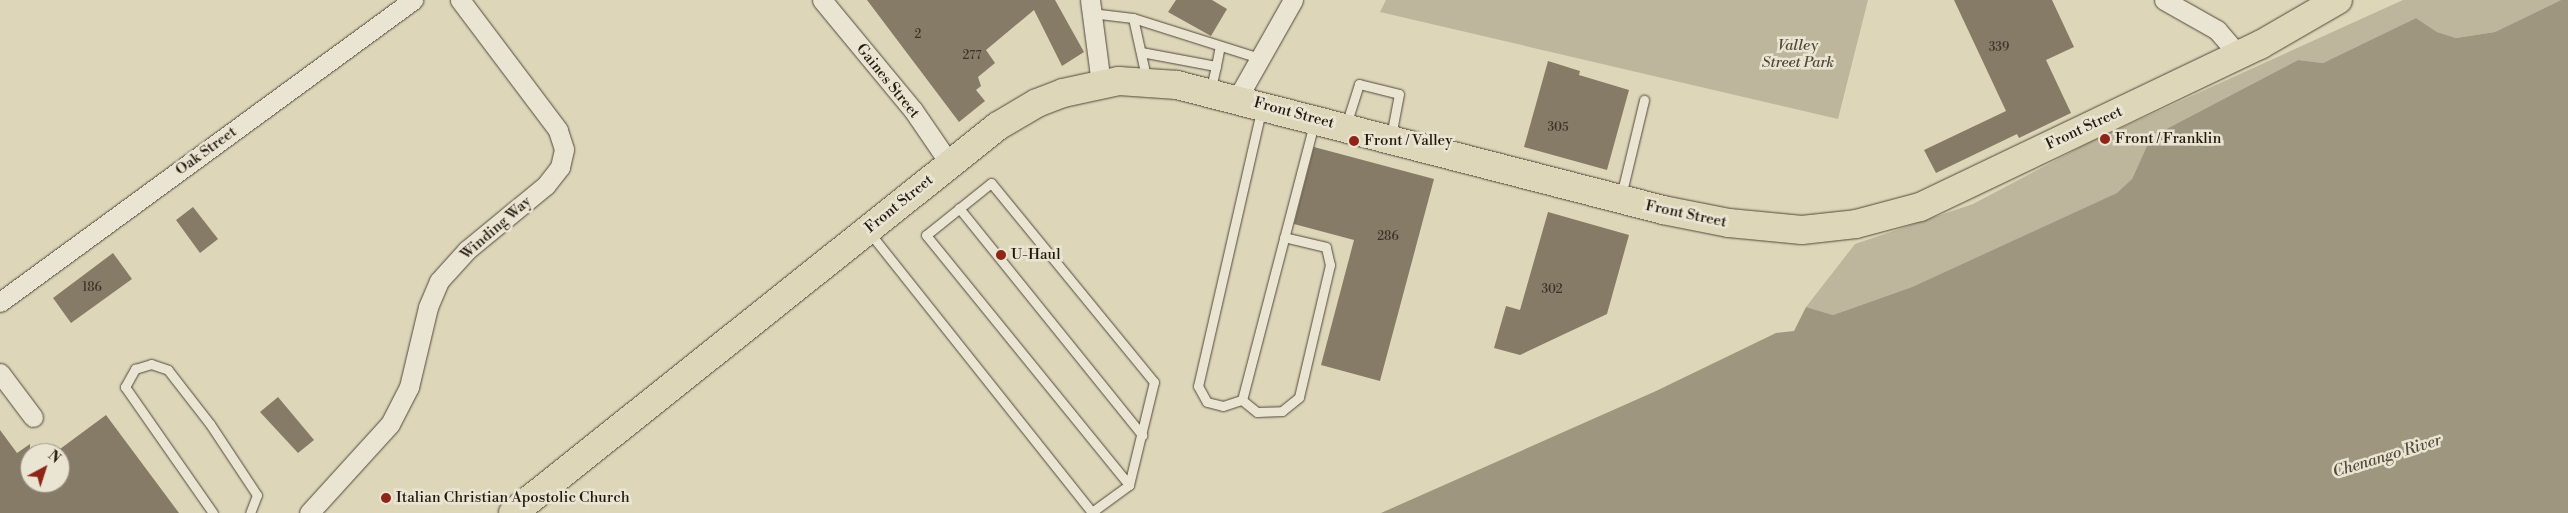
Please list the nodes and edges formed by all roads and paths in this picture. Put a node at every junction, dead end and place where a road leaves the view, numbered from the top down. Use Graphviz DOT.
graph roads {
  1 [pos="413,0"];
  2 [pos="460,0"];
  3 [pos="822,0"];
  4 [pos="1293,0"];
  5 [pos="2164,0"];
  6 [pos="2338,0"];
  7 [pos="1090,6"];
  8 [pos="1134,18"];
  9 [pos="1220,46"];
  10 [pos="1141,52"];
  11 [pos="2239,55"];
  12 [pos="1260,58"];
  13 [pos="1216,66"];
  14 [pos="1147,81"];
  15 [pos="1101,83"];
  16 [pos="1210,92"];
  17 [pos="1644,100"];
  18 [pos="1250,102"];
  19 [pos="1315,119"];
  20 [pos="1346,127"];
  21 [pos="1391,139"];
  22 [pos="950,164"];
  23 [pos="1620,199"];
  24 [pos="959,208"];
  25 [pos="867,230"];
  26 [pos="1284,237"];
  27 [pos="0,302"];
  28 [pos="0,373"];
  29 [pos="1242,400"];
  30 [pos="33,417"];
  31 [pos="1142,435"];
  32 [pos="1130,486"];
  33 [pos="213,513"];
  34 [pos="250,513"];
  35 [pos="309,513"];
  36 [pos="513,513"];
  1 -- 27 [label="street, Oak Street"];
  2 -- 35 [label="street, Winding Way"];
  3 -- 22 [label="street, Gaines Street"];
  4 -- 12 [label="street"];
  5 -- 11 [label="street"];
  6 -- 11 [label="main road, Front Street"];
  7 -- 8 [label="lane"];
  7 -- 15 [label="street"];
  8 -- 9 [label="lane"];
  8 -- 10 [label="lane"];
  9 -- 12 [label="lane"];
  9 -- 13 [label="lane"];
  10 -- 13 [label="lane"];
  10 -- 14 [label="lane"];
  11 -- 23 [label="main road, Front Street"];
  12 -- 18 [label="street"];
  13 -- 16 [label="lane"];
  14 -- 15 [label="main road, Front Street"];
  14 -- 16 [label="main road, Front Street"];
  15 -- 22 [label="main road, Front Street"];
  16 -- 18 [label="main road, Front Street"];
  17 -- 23 [label="lane"];
  18 -- 19 [label="main road, Front Street"];
  18 -- 29 [label="lane"];
  19 -- 20 [label="main road, Front Street"];
  19 -- 26 [label="lane"];
  20 -- 21 [label="main road, Front Street"];
  20 -- 21 [label="lane"];
  21 -- 23 [label="main road, Front Street"];
  22 -- 25 [label="main road, Front Street"];
  24 -- 31 [label="lane"];
  24 -- 31 [label="lane"];
  24 -- 32 [label="lane"];
  25 -- 32 [label="lane"];
  25 -- 36 [label="main road, Front Street"];
  26 -- 29 [label="lane"];
  26 -- 29 [label="lane"];
  28 -- 30 [label="street"];
  31 -- 32 [label="lane"];
  33 -- 34 [label="lane"];
}
